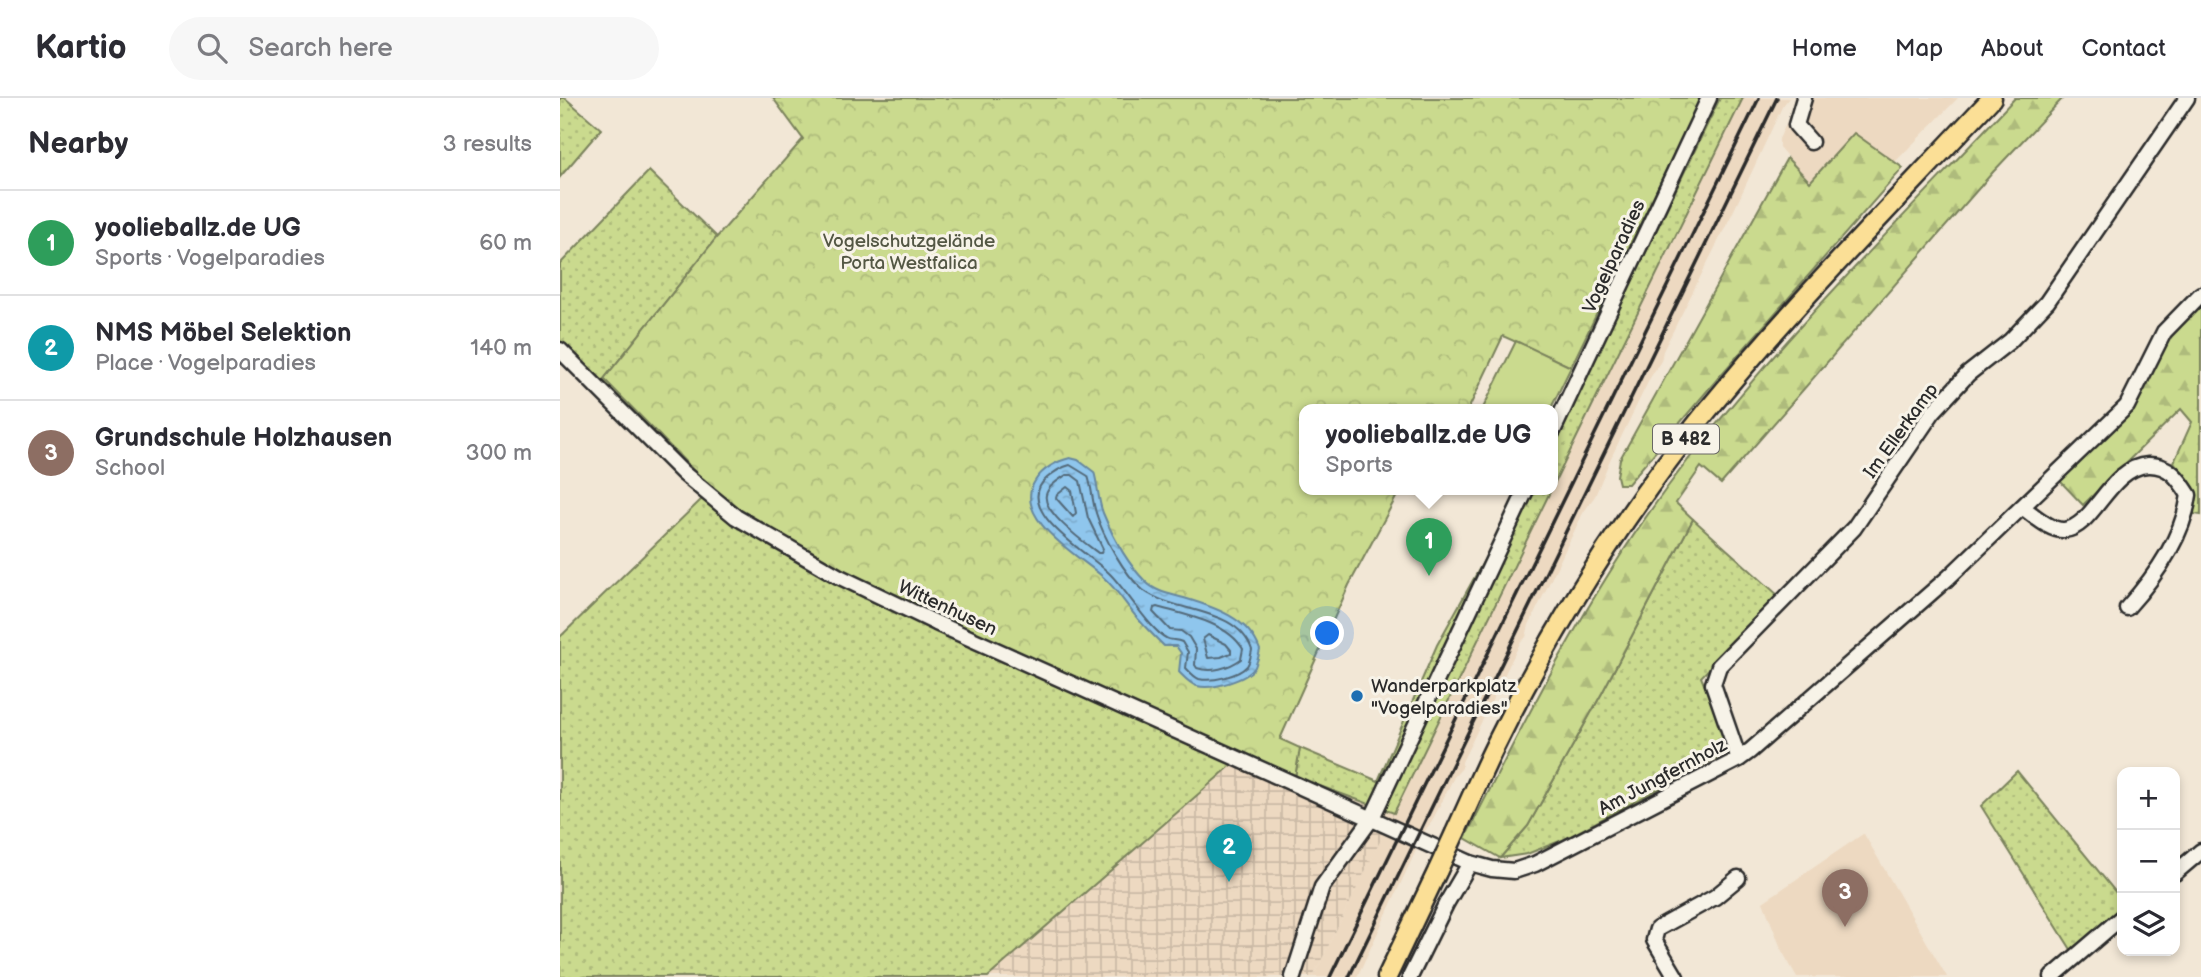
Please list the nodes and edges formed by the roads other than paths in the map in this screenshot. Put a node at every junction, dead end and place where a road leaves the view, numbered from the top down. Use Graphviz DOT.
graph roads {
  1 [pos="1709,98"];
  2 [pos="1804,98"];
  3 [pos="1992,98"];
  4 [pos="2187,98"];
  5 [pos="1811,142"];
  6 [pos="2201,295"];
  7 [pos="560,350"];
  8 [pos="1558,420"];
  9 [pos="1524,495"];
  10 [pos="2022,507"];
  11 [pos="2127,608"];
  12 [pos="1739,759"];
  13 [pos="1372,818"];
  14 [pos="2201,851"];
  15 [pos="1470,863"];
  16 [pos="2180,869"];
  17 [pos="1738,878"];
  18 [pos="2117,921"];
  19 [pos="1293,977"];
  20 [pos="1387,977"];
  21 [pos="1410,977"];
  22 [pos="1676,977"];
  23 [pos="2052,977"];
  1 -- 8 [label="street, Vogelparadies"];
  2 -- 5 [label="street"];
  3 -- 20 [label="main road, B 482, bridge"];
  4 -- 12 [label="street, Im Ellerkamp"];
  6 -- 10 [label="street, Am Jungfernholz"];
  7 -- 13 [label="street, Wittenhusen"];
  9 -- 13 [label="street"];
  10 -- 11 [label="street"];
  10 -- 12 [label="street, Am Jungfernholz"];
  12 -- 15 [label="street, Am Jungfernholz"];
  13 -- 15 [label="street, Am Jungfernholz"];
  13 -- 19 [label="street"];
  14 -- 16 [label="street"];
  15 -- 21 [label="street"];
  17 -- 22 [label="street"];
  18 -- 23 [label="street"];
}
